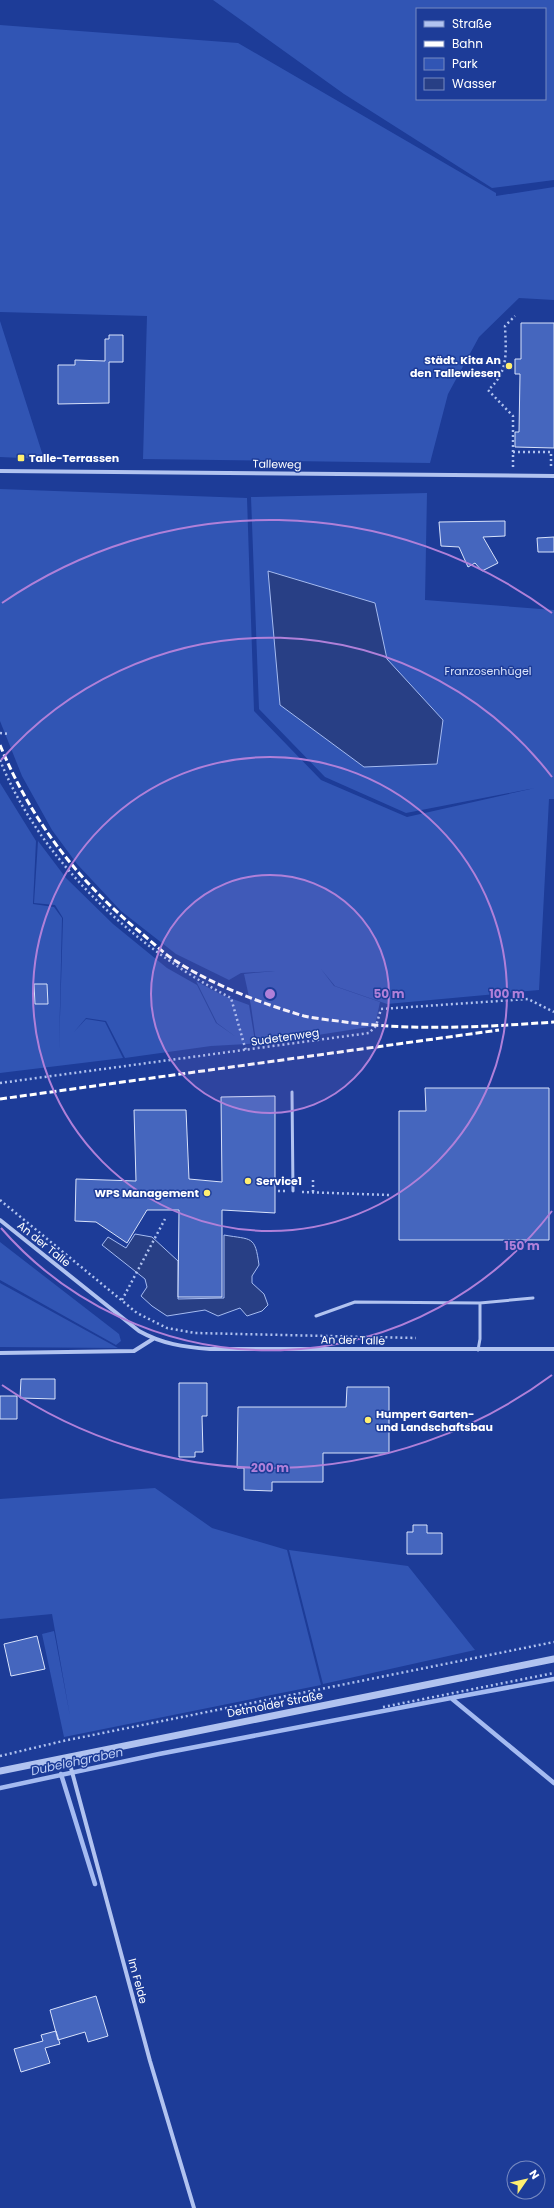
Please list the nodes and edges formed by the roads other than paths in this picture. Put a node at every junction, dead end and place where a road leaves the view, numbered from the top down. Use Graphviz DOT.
graph roads {
  1 [pos="0,471"];
  2 [pos="553,476"];
  3 [pos="292,1092"];
  4 [pos="293,1192"];
  5 [pos="0,1220"];
  6 [pos="533,1298"];
  7 [pos="480,1303"];
  8 [pos="316,1316"];
  9 [pos="153,1339"];
  10 [pos="554,1349"];
  11 [pos="478,1350"];
  12 [pos="0,1353"];
  13 [pos="554,1659"];
  14 [pos="68,1758"];
  15 [pos="0,1771"];
  16 [pos="194,2208"];
  1 -- 2 [label="street, Talleweg"];
  3 -- 4 [label="lane"];
  5 -- 9 [label="street, An der Talle"];
  6 -- 7 [label="lane"];
  7 -- 8 [label="lane"];
  7 -- 11 [label="lane"];
  9 -- 11 [label="street, An der Talle"];
  9 -- 12 [label="street"];
  10 -- 11 [label="street, An der Talle"];
  13 -- 14 [label="street, Detmolder Straße"];
  14 -- 15 [label="street, Detmolder Straße"];
  14 -- 16 [label="street, Im Felde"];
}
